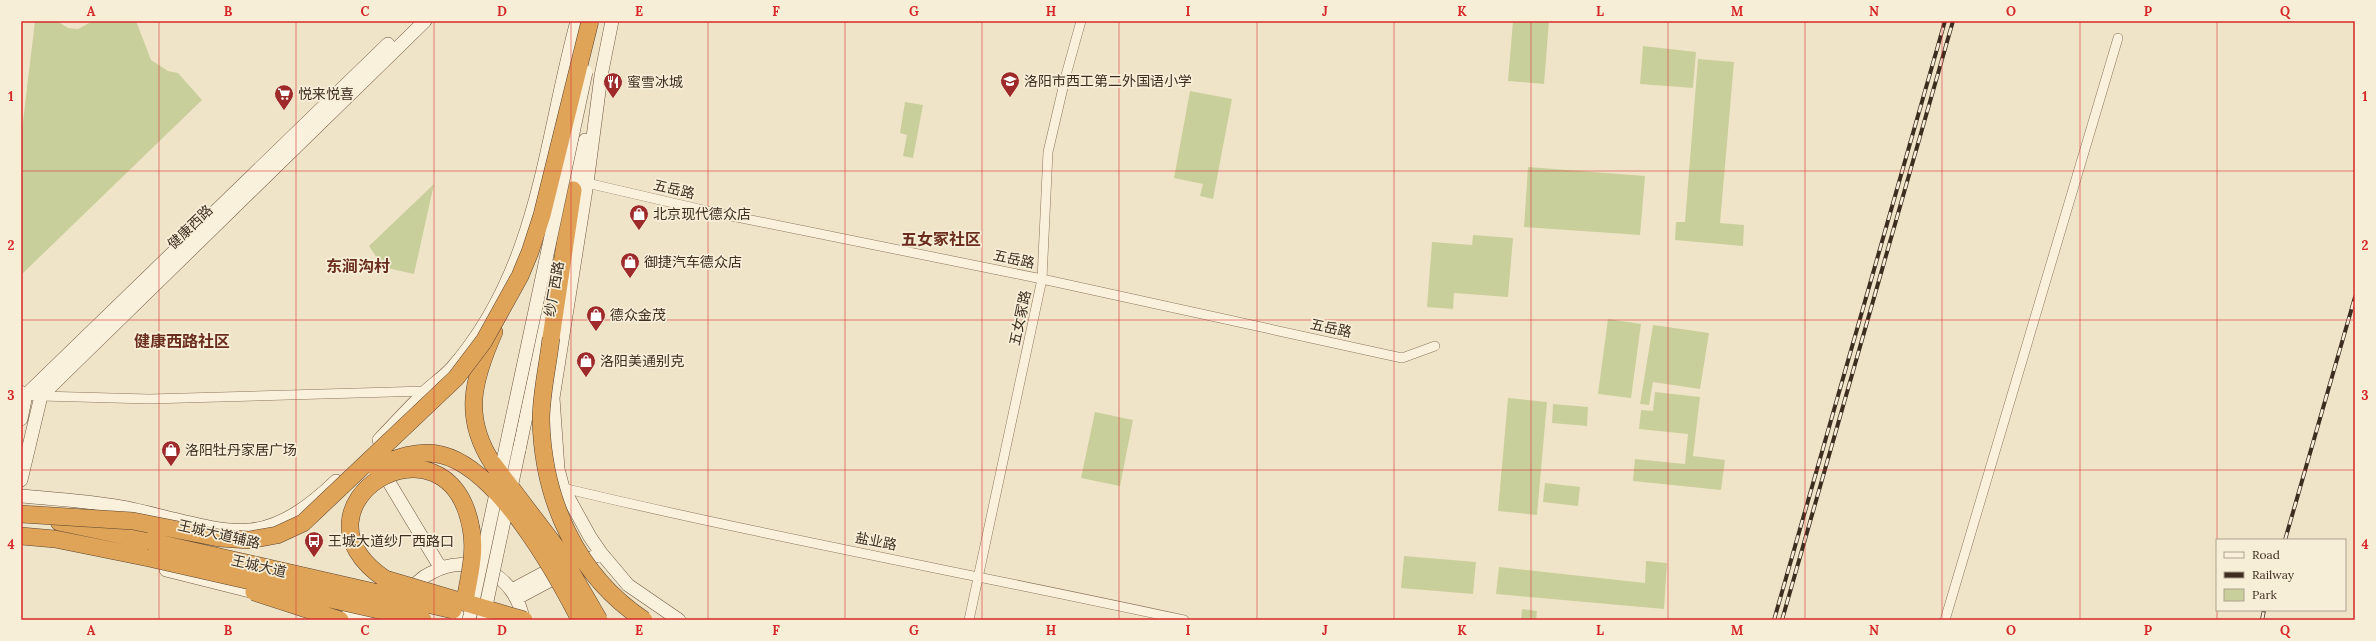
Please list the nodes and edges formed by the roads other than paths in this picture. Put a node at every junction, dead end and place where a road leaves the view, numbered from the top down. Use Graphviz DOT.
graph roads {
  1 [pos="412,21"];
  2 [pos="425,21"];
  3 [pos="578,21"];
  4 [pos="590,21"];
  5 [pos="596,21"];
  6 [pos="612,21"];
  7 [pos="1081,21"];
  8 [pos="2118,38"];
  9 [pos="580,187"];
  10 [pos="520,276"];
  11 [pos="1042,279"];
  12 [pos="1435,346"];
  13 [pos="426,391"];
  14 [pos="24,392"];
  15 [pos="41,396"];
  16 [pos="21,419"];
  17 [pos="370,449"];
  18 [pos="21,480"];
  19 [pos="563,488"];
  20 [pos="21,496"];
  21 [pos="21,513"];
  22 [pos="21,519"];
  23 [pos="302,523"];
  24 [pos="502,527"];
  25 [pos="21,536"];
  26 [pos="21,544"];
  27 [pos="599,549"];
  28 [pos="149,558"];
  29 [pos="440,568"];
  30 [pos="980,576"];
  31 [pos="410,591"];
  32 [pos="262,594"];
  33 [pos="515,594"];
  34 [pos="465,600"];
  35 [pos="340,620"];
  36 [pos="368,620"];
  37 [pos="401,620"];
  38 [pos="423,620"];
  39 [pos="462,620"];
  40 [pos="469,620"];
  41 [pos="483,620"];
  42 [pos="487,620"];
  43 [pos="496,620"];
  44 [pos="523,620"];
  45 [pos="580,620"];
  46 [pos="599,620"];
  47 [pos="644,620"];
  48 [pos="679,620"];
  49 [pos="970,620"];
  50 [pos="1184,620"];
  51 [pos="1946,620"];
  1 -- 14 [label="main road, 健康西路"];
  2 -- 15 [label="main road, 健康西路"];
  3 -- 13 [label="main road"];
  4 -- 10 [label="highway, bridge"];
  5 -- 40 [label="main road, bridge"];
  6 -- 9 [label="main road"];
  7 -- 11 [label="street, 五女冢路"];
  8 -- 51 [label="street"];
  9 -- 11 [label="street, 五岳路"];
  9 -- 19 [label="main road, 纱厂西路"];
  9 -- 24 [label="main road, bridge"];
  9 -- 47 [label="highway, bridge"];
  10 -- 23 [label="highway, bridge"];
  10 -- 46 [label="highway, bridge"];
  11 -- 12 [label="street, 五岳路"];
  11 -- 30 [label="street, 五女冢路"];
  13 -- 15 [label="street"];
  13 -- 17 [label="main road"];
  14 -- 15 [label="street"];
  14 -- 16 [label="main road"];
  15 -- 18 [label="main road"];
  17 -- 20 [label="main road, 王城大道辅路"];
  17 -- 29 [label="main road"];
  19 -- 27 [label="main road, 纱厂西路"];
  19 -- 30 [label="street, 盐业路"];
  21 -- 23 [label="highway, bridge"];
  21 -- 31 [label="main road, 王城大道辅路"];
  22 -- 43 [label="highway, 王城大道, bridge"];
  23 -- 45 [label="highway, bridge"];
  24 -- 41 [label="main road, bridge"];
  24 -- 42 [label="main road, bridge"];
  25 -- 28 [label="highway, 王城大道"];
  26 -- 32 [label="main road"];
  27 -- 33 [label="main road"];
  27 -- 48 [label="main road"];
  28 -- 32 [label="highway, bridge"];
  28 -- 37 [label="highway, bridge"];
  28 -- 38 [label="highway, 王城大道, bridge"];
  29 -- 31 [label="main road"];
  29 -- 33 [label="main road"];
  30 -- 49 [label="street, 五女冢路"];
  30 -- 50 [label="street, 盐业路"];
  31 -- 37 [label="main road"];
  32 -- 35 [label="highway, bridge"];
  32 -- 36 [label="main road"];
  33 -- 44 [label="main road"];
  34 -- 39 [label="main road"];
  34 -- 44 [label="highway, bridge"];
}
